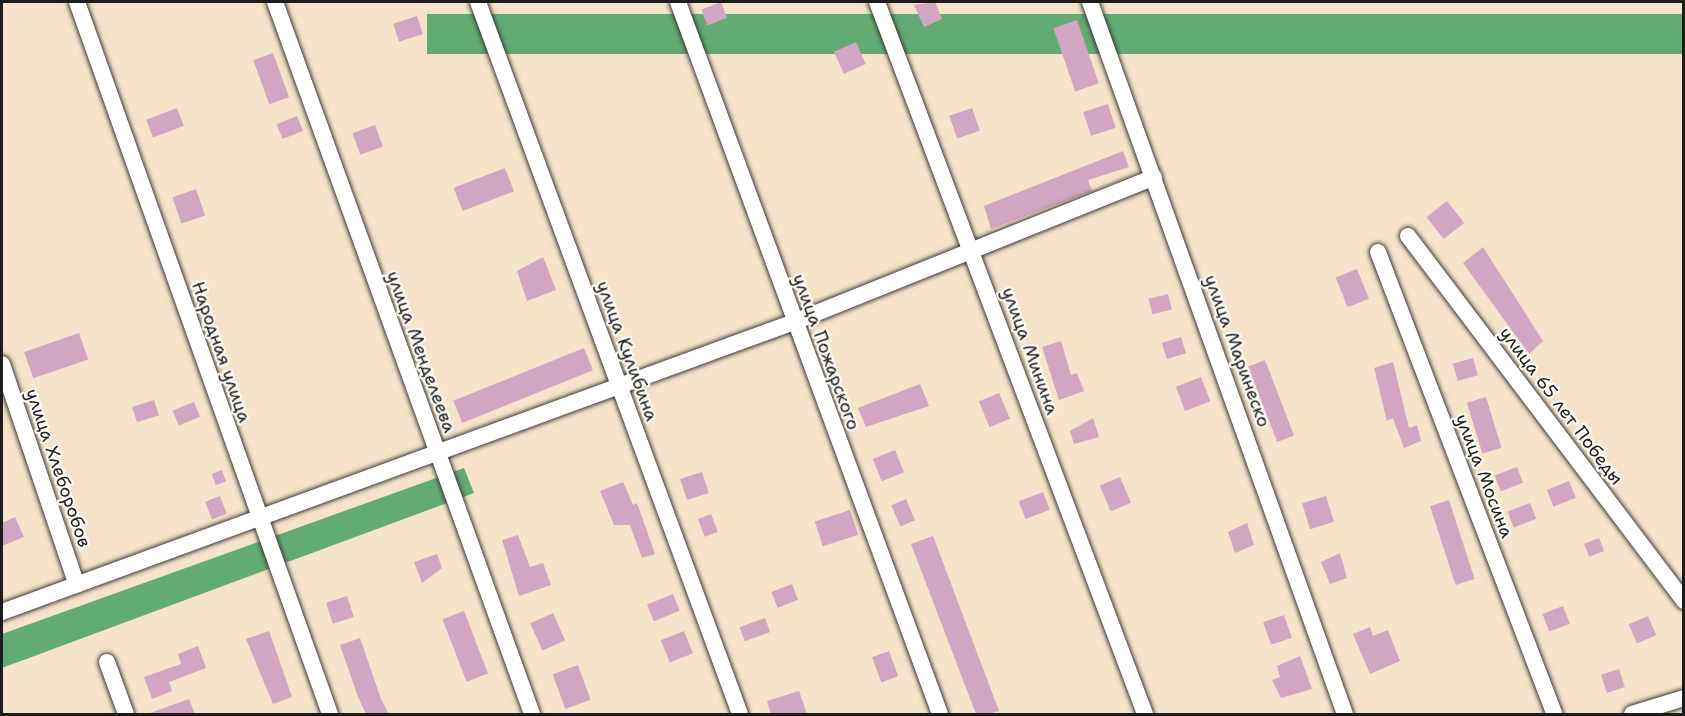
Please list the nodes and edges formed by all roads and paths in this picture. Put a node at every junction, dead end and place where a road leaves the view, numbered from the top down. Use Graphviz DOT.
graph roads {
  1 [pos="77,2"];
  2 [pos="275,2"];
  3 [pos="478,2"];
  4 [pos="678,2"];
  5 [pos="877,2"];
  6 [pos="1090,2"];
  7 [pos="1154,177"];
  8 [pos="1408,236"];
  9 [pos="973,252"];
  10 [pos="1378,252"];
  11 [pos="794,322"];
  12 [pos="2,364"];
  13 [pos="619,384"];
  14 [pos="436,451"];
  15 [pos="259,520"];
  16 [pos="77,585"];
  17 [pos="1683,601"];
  18 [pos="2,612"];
  19 [pos="107,662"];
  20 [pos="1683,698"];
  21 [pos="126,714"];
  22 [pos="330,714"];
  23 [pos="532,714"];
  24 [pos="740,714"];
  25 [pos="940,714"];
  26 [pos="1145,714"];
  27 [pos="1345,714"];
  28 [pos="1554,714"];
  29 [pos="1632,714"];
  1 -- 15 [label="street, Народная улица"];
  2 -- 14 [label="street, улица Менделеева"];
  3 -- 13 [label="street, улица Кулибина"];
  4 -- 11 [label="street, улица Пожарского"];
  5 -- 9 [label="street, улица Минина"];
  6 -- 7 [label="street, улица Маринеско"];
  7 -- 9 [label="street"];
  7 -- 27 [label="street, улица Маринеско"];
  8 -- 17 [label="street, улица 65 лет Победы"];
  9 -- 11 [label="street"];
  9 -- 26 [label="street, улица Минина"];
  10 -- 28 [label="street, улица Мосина"];
  11 -- 13 [label="street"];
  11 -- 25 [label="street, улица Пожарского"];
  12 -- 16 [label="street, улица Хлеборобов"];
  13 -- 14 [label="street"];
  13 -- 24 [label="street, улица Кулибина"];
  14 -- 15 [label="street"];
  14 -- 23 [label="street, улица Менделеева"];
  15 -- 16 [label="street"];
  15 -- 22 [label="street, Народная улица"];
  16 -- 18 [label="street"];
  19 -- 21 [label="street"];
  20 -- 29 [label="street"];
}
